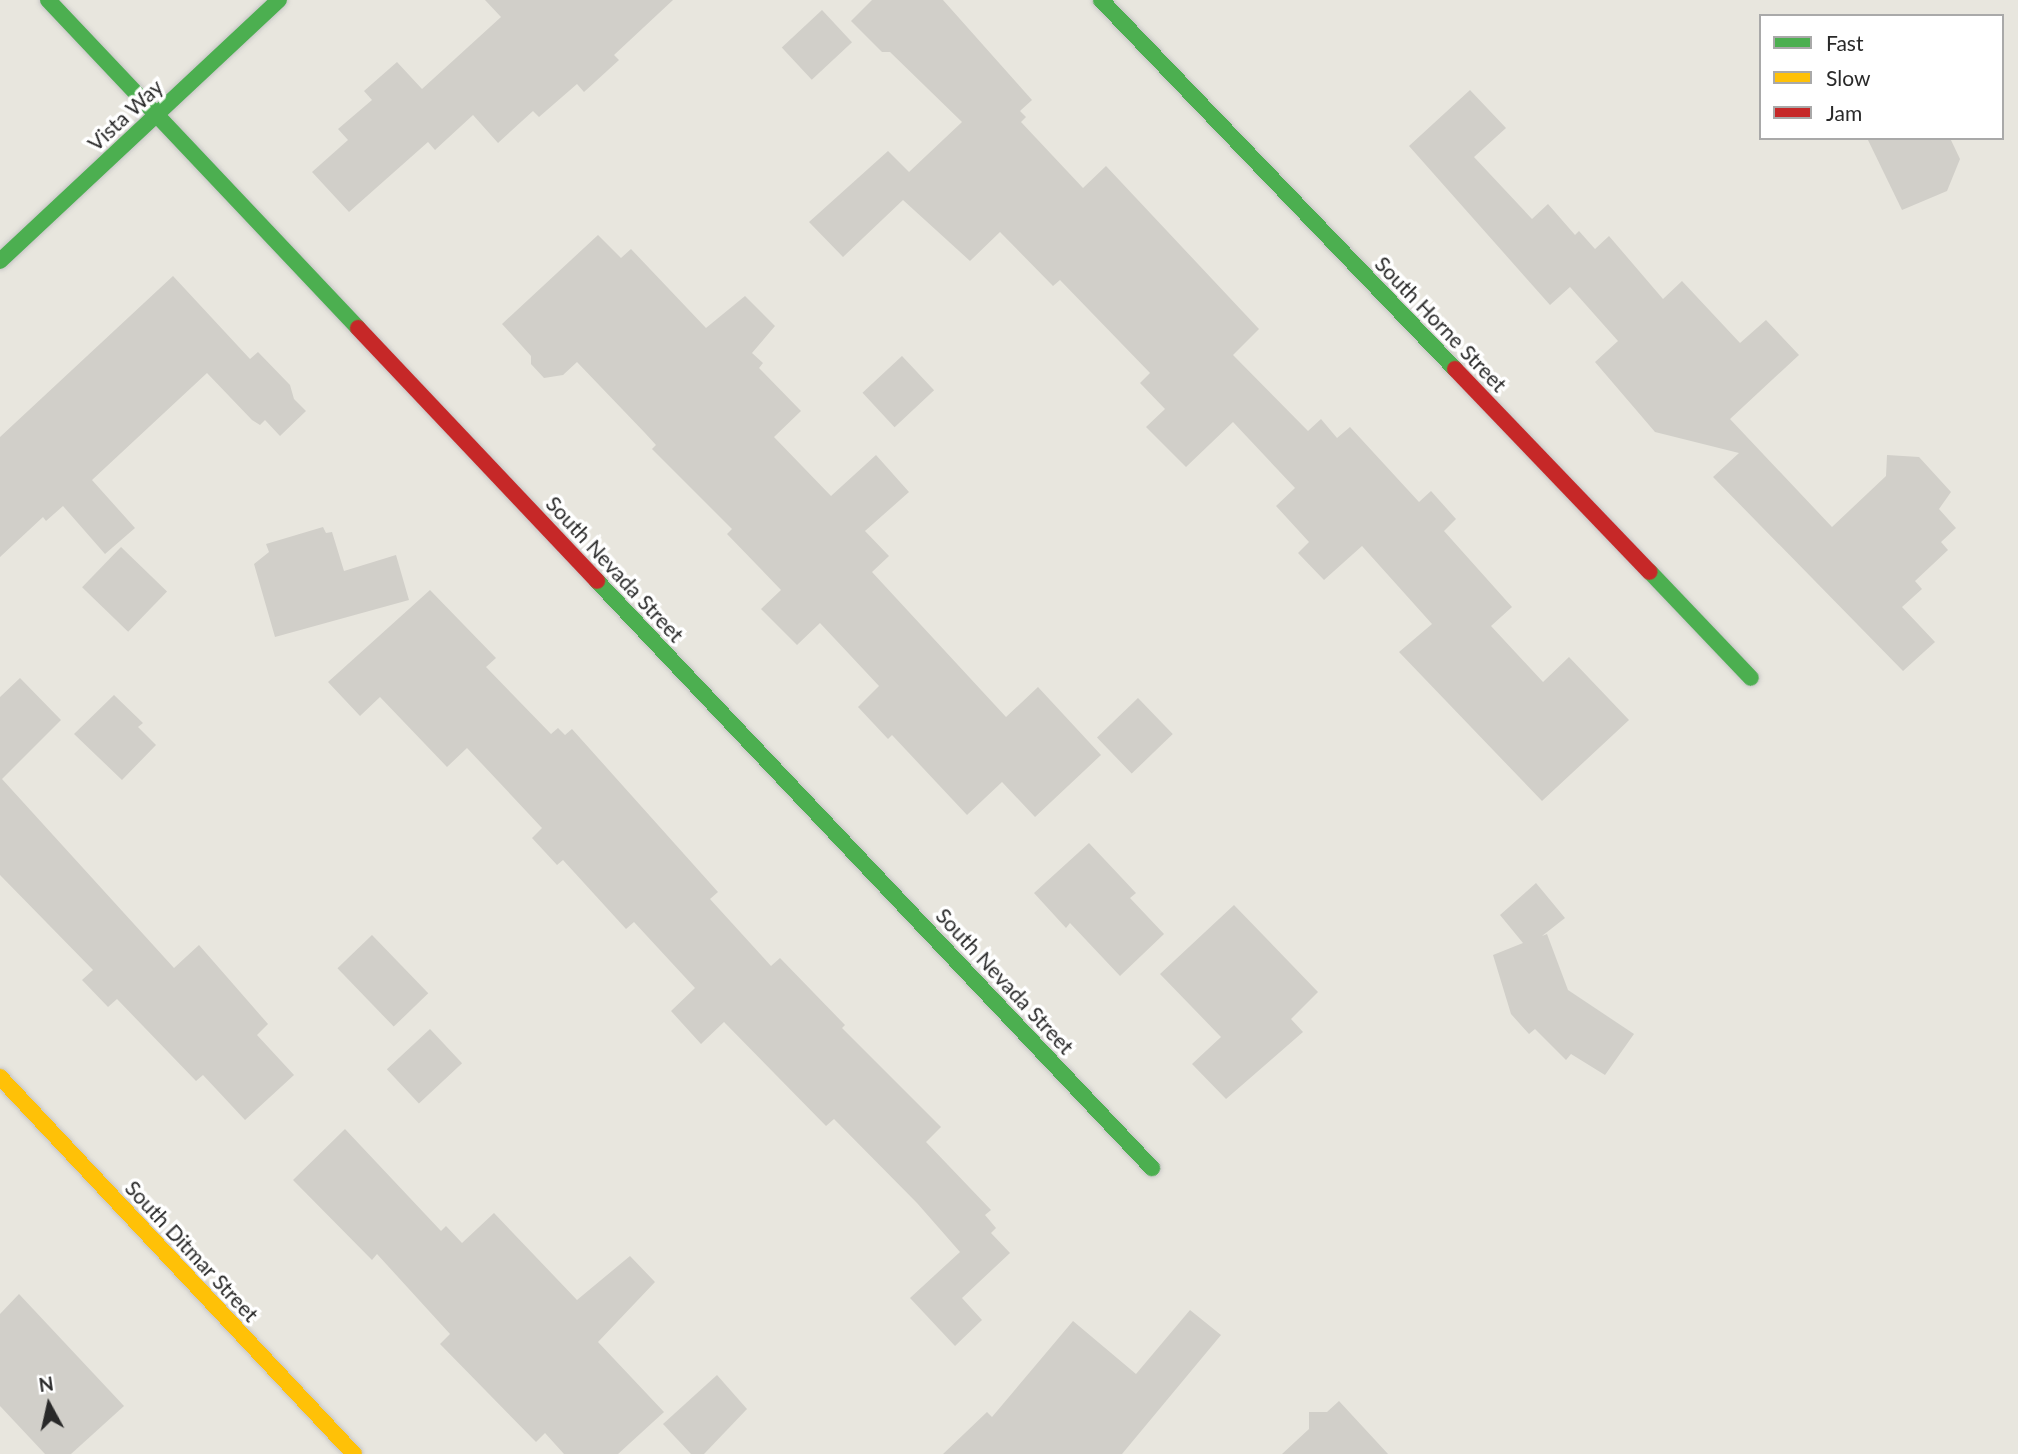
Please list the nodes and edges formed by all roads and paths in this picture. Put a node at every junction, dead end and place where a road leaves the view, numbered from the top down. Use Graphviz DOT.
graph roads {
  1 [pos="48,0"];
  2 [pos="279,0"];
  3 [pos="1101,0"];
  4 [pos="156,115"];
  5 [pos="0,261"];
  6 [pos="1751,678"];
  7 [pos="0,1077"];
  8 [pos="1152,1168"];
  9 [pos="354,1454"];
  1 -- 4 [label="street, South Nevada Street"];
  2 -- 4 [label="street, Vista Way"];
  3 -- 6 [label="street, South Horne Street"];
  4 -- 5 [label="street, Vista Way"];
  4 -- 8 [label="street, South Nevada Street"];
  7 -- 9 [label="street, South Ditmar Street"];
}
